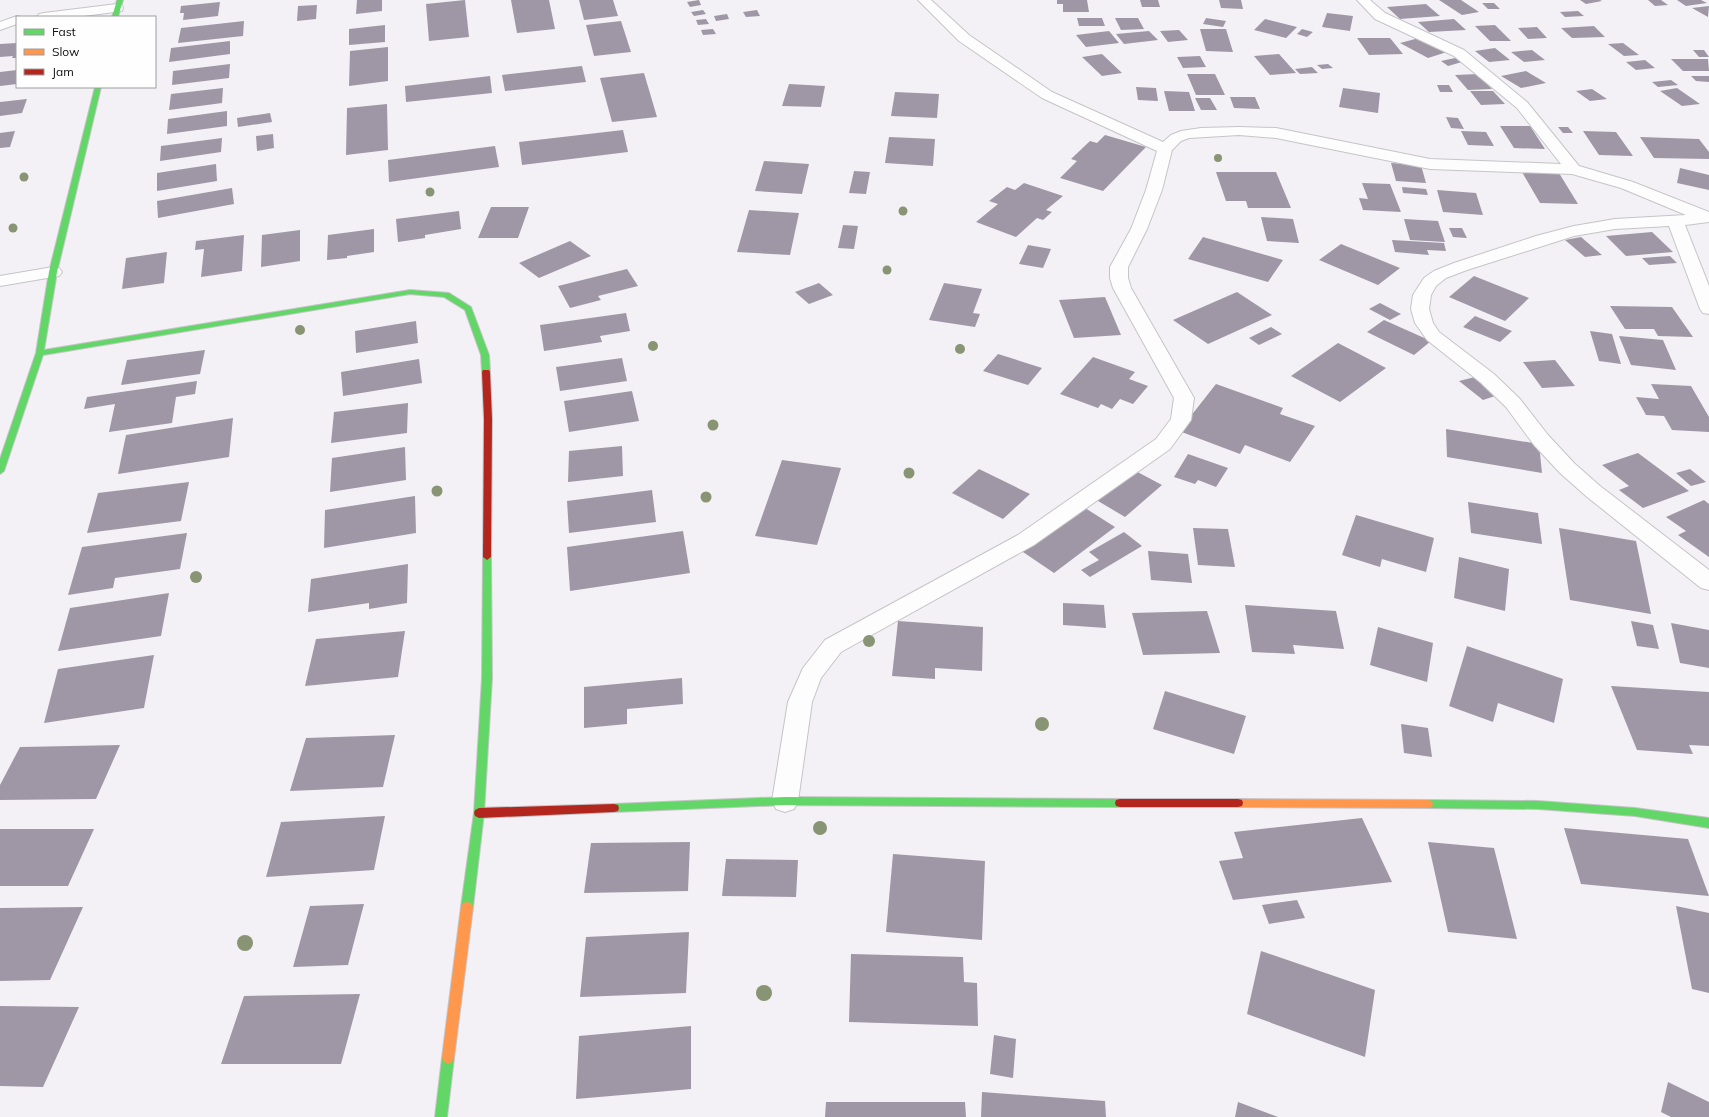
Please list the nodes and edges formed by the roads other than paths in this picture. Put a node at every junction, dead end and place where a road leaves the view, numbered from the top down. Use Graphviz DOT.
graph roads {
  1 [pos="924,0"];
  2 [pos="1363,0"];
  3 [pos="117,8"];
  4 [pos="52,16"];
  5 [pos="16,20"];
  6 [pos="0,22"];
  7 [pos="0,26"];
  8 [pos="98,88"];
  9 [pos="1165,149"];
  10 [pos="1572,169"];
  11 [pos="1707,217"];
  12 [pos="1675,221"];
  13 [pos="53,272"];
  14 [pos="0,281"];
  15 [pos="1709,309"];
  16 [pos="40,353"];
  17 [pos="0,471"];
  18 [pos="1709,582"];
  19 [pos="785,801"];
  20 [pos="479,813"];
  21 [pos="1709,823"];
  22 [pos="441,1117"];
  1 -- 9 [label="street"];
  2 -- 10 [label="street"];
  3 -- 4 [label="street"];
  5 -- 6 [label="street"];
  5 -- 7 [label="street"];
  8 -- 13 [label="street"];
  9 -- 10 [label="street"];
  9 -- 19 [label="street"];
  10 -- 11 [label="street"];
  11 -- 12 [label="street"];
  12 -- 15 [label="street"];
  12 -- 18 [label="street"];
  13 -- 14 [label="street"];
  13 -- 16 [label="street"];
  16 -- 17 [label="street"];
  16 -- 20 [label="street"];
  19 -- 20 [label="street"];
  19 -- 21 [label="street"];
  20 -- 22 [label="street"];
}
